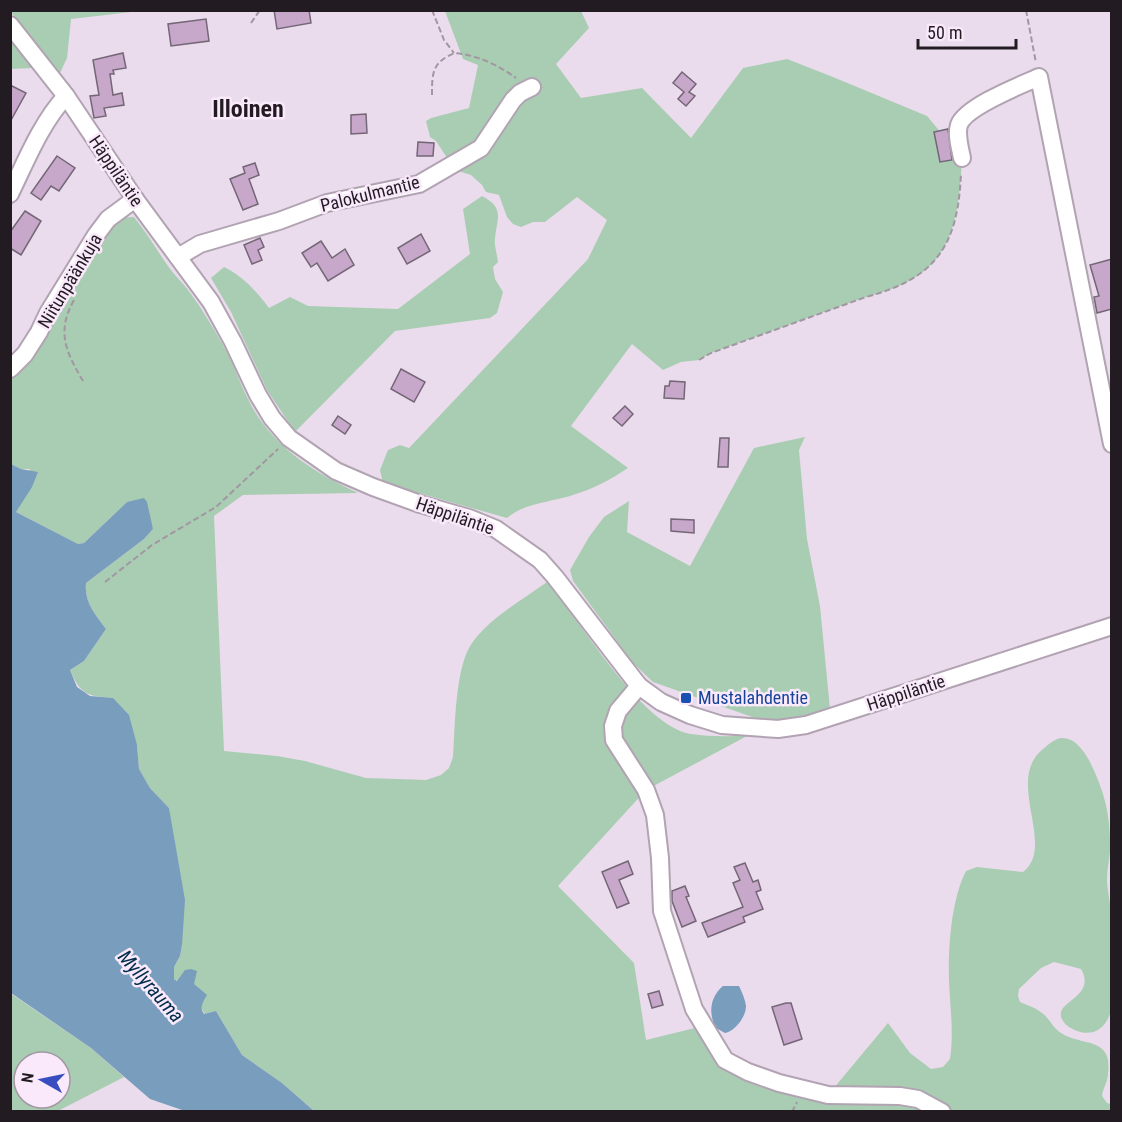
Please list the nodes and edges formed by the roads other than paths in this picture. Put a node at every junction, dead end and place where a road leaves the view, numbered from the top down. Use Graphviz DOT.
graph roads {
  1 [pos="10,25"];
  2 [pos="532,87"];
  3 [pos="66,96"];
  4 [pos="962,158"];
  5 [pos="10,194"];
  6 [pos="135,199"];
  7 [pos="178,257"];
  8 [pos="10,369"];
  9 [pos="1112,444"];
  10 [pos="1112,626"];
  11 [pos="639,686"];
  12 [pos="942,1112"];
  1 -- 3 [label="street, Häppiläntie"];
  2 -- 7 [label="street, Palokulmantie"];
  3 -- 5 [label="street"];
  3 -- 6 [label="street, Häppiläntie"];
  4 -- 9 [label="street"];
  6 -- 7 [label="street, Häppiläntie"];
  6 -- 8 [label="street, Niitunpäänkuja"];
  7 -- 11 [label="street, Häppiläntie"];
  10 -- 11 [label="street, Häppiläntie"];
  11 -- 12 [label="street"];
}
